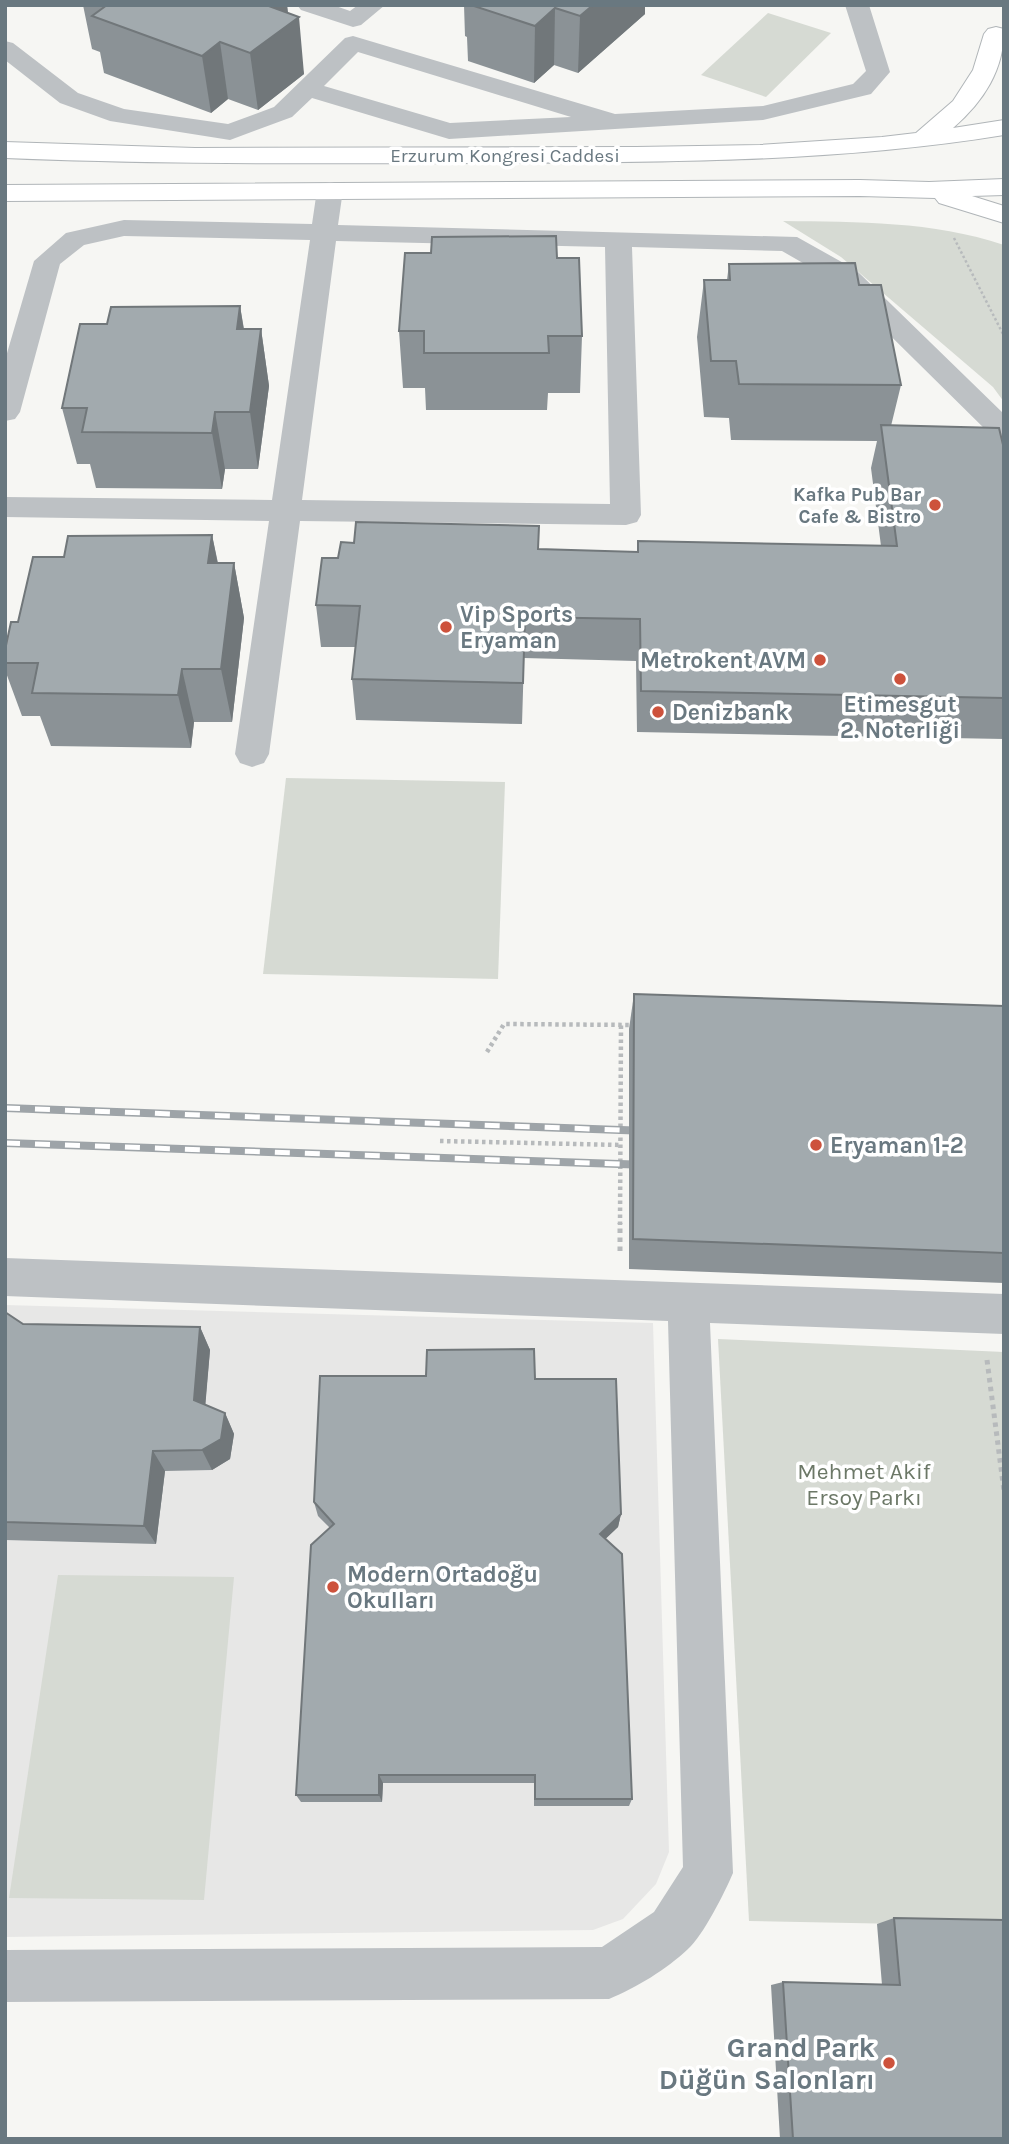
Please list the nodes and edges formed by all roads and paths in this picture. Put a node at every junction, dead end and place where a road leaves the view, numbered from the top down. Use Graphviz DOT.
graph roads {
  1 [pos="309,5"];
  2 [pos="373,5"];
  3 [pos="853,7"];
  4 [pos="996,35"];
  5 [pos="5,48"];
  6 [pos="306,88"];
  7 [pos="612,121"];
  8 [pos="1004,127"];
  9 [pos="923,140"];
  10 [pos="5,150"];
  11 [pos="1004,187"];
  12 [pos="330,190"];
  13 [pos="929,190"];
  14 [pos="5,193"];
  15 [pos="1004,215"];
  16 [pos="324,232"];
  17 [pos="618,239"];
  18 [pos="1004,336"];
  19 [pos="5,412"];
  20 [pos="1004,431"];
  21 [pos="5,508"];
  22 [pos="286,509"];
  23 [pos="252,754"];
  24 [pos="621,1025"];
  25 [pos="639,1026"];
  26 [pos="487,1052"];
  27 [pos="440,1141"];
  28 [pos="621,1145"];
  29 [pos="5,1277"];
  30 [pos="620,1300"];
  31 [pos="688,1303"];
  32 [pos="999,1314"];
  33 [pos="1004,1491"];
  34 [pos="5,1976"];
  1 -- 2 [label="street"];
  3 -- 7 [label="street"];
  4 -- 9 [label="main road"];
  5 -- 6 [label="street"];
  6 -- 7 [label="street"];
  6 -- 7 [label="street"];
  8 -- 9 [label="main road, Erzurum Kongresi Caddesi"];
  9 -- 10 [label="main road, Erzurum Kongresi Caddesi"];
  11 -- 13 [label="main road, Erzurum Kongresi Caddesi"];
  12 -- 13 [label="main road, Erzurum Kongresi Caddesi"];
  12 -- 14 [label="main road, Erzurum Kongresi Caddesi"];
  12 -- 16 [label="street"];
  13 -- 15 [label="main road"];
  13 -- 18 [label="path"];
  16 -- 17 [label="street"];
  16 -- 19 [label="street"];
  16 -- 22 [label="street"];
  17 -- 20 [label="street"];
  17 -- 22 [label="street"];
  21 -- 22 [label="street"];
  22 -- 23 [label="street"];
  24 -- 25 [label="path"];
  24 -- 26 [label="path"];
  24 -- 28 [label="path"];
  27 -- 28 [label="path"];
  28 -- 30 [label="path"];
  29 -- 30 [label="street"];
  30 -- 31 [label="street"];
  31 -- 32 [label="street"];
  31 -- 34 [label="street"];
  32 -- 33 [label="path"];
}
